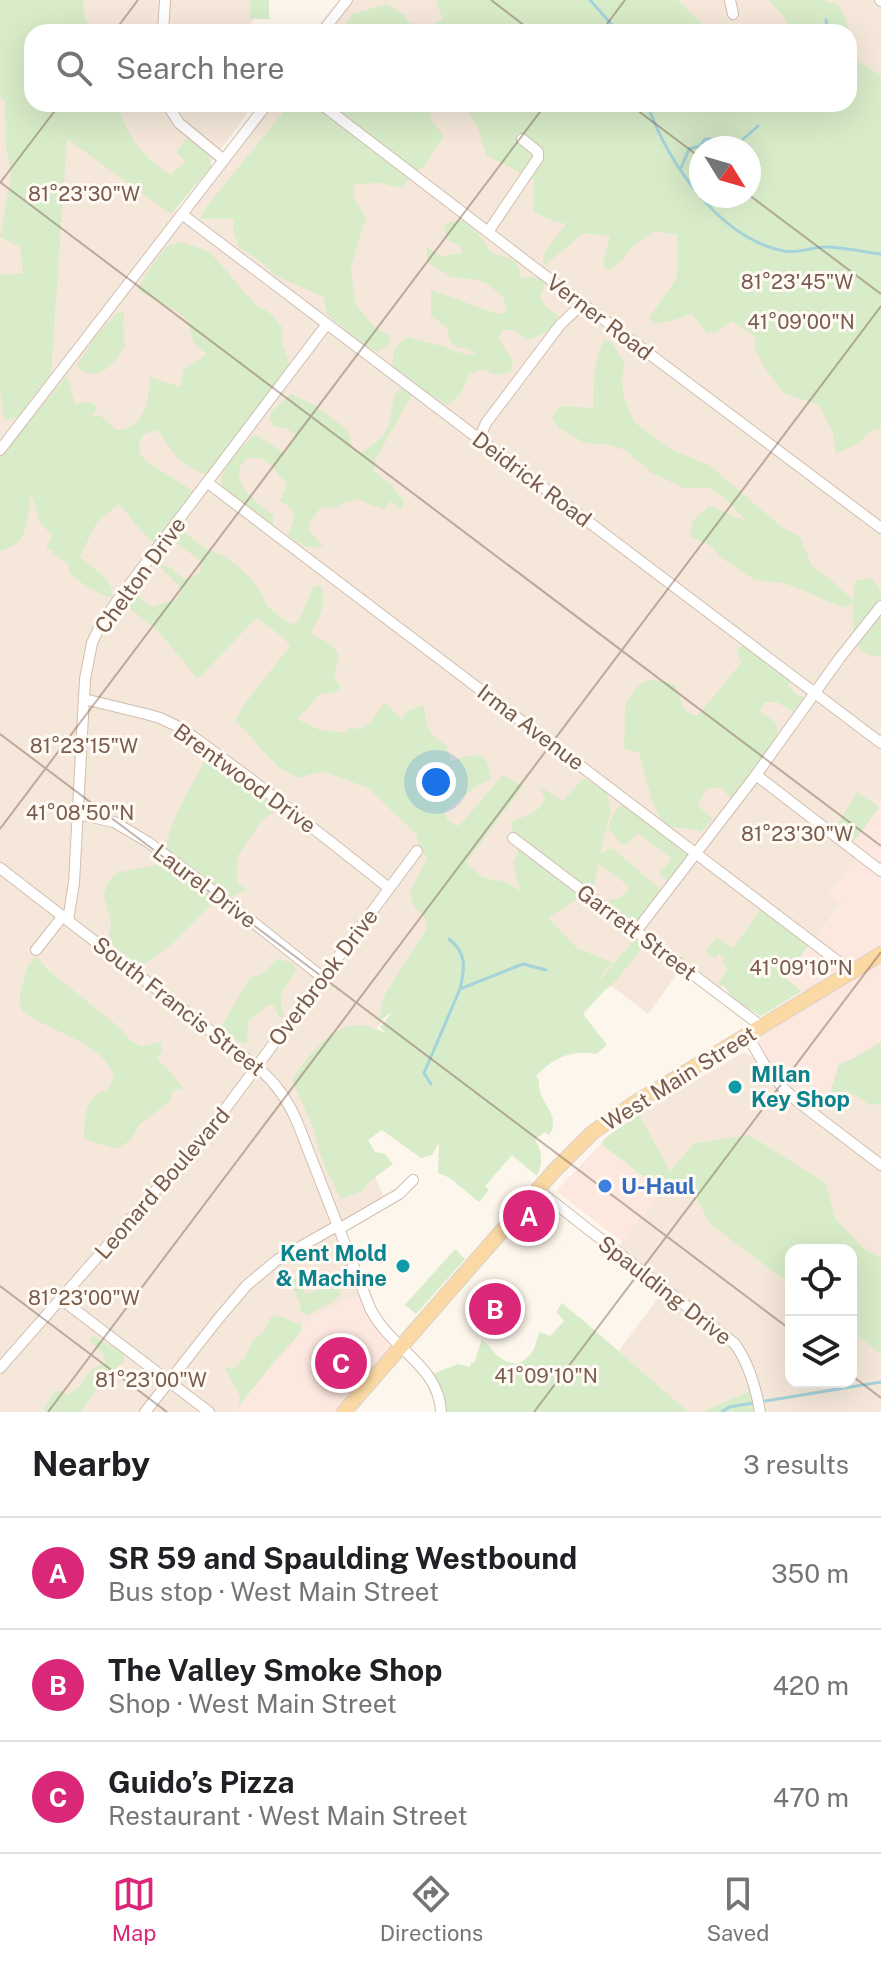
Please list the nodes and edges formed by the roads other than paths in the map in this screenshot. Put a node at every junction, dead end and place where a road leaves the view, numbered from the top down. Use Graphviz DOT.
graph roads {
  1 [pos="165,0"];
  2 [pos="347,0"];
  3 [pos="730,0"];
  4 [pos="733,14"];
  5 [pos="164,24"];
  6 [pos="328,24"];
  7 [pos="172,112"];
  8 [pos="261,112"];
  9 [pos="331,112"];
  10 [pos="522,139"];
  11 [pos="224,160"];
  12 [pos="183,215"];
  13 [pos="488,232"];
  14 [pos="582,304"];
  15 [pos="327,324"];
  16 [pos="479,439"];
  17 [pos="0,450"];
  18 [pos="208,483"];
  19 [pos="881,528"];
  20 [pos="881,606"];
  21 [pos="815,694"];
  22 [pos="84,699"];
  23 [pos="881,743"];
  24 [pos="756,775"];
  25 [pos="78,814"];
  26 [pos="513,838"];
  27 [pos="417,851"];
  28 [pos="696,853"];
  29 [pos="0,868"];
  30 [pos="881,871"];
  31 [pos="389,888"];
  32 [pos="66,918"];
  33 [pos="637,930"];
  34 [pos="36,950"];
  35 [pos="881,954"];
  36 [pos="852,972"];
  37 [pos="322,977"];
  38 [pos="761,1026"];
  39 [pos="747,1035"];
  40 [pos="256,1066"];
  41 [pos="881,1165"];
  42 [pos="413,1180"];
  43 [pos="538,1190"];
  44 [pos="338,1227"];
  45 [pos="61,1299"];
  46 [pos="400,1348"];
  47 [pos="0,1368"];
  48 [pos="169,1382"];
  49 [pos="145,1412"];
  50 [pos="209,1412"];
  51 [pos="344,1412"];
  52 [pos="441,1412"];
  53 [pos="760,1412"];
  1 -- 5 [label="street"];
  2 -- 6 [label="street"];
  3 -- 4 [label="street"];
  7 -- 11 [label="street"];
  8 -- 11 [label="street"];
  9 -- 13 [label="street, Verner Road"];
  10 -- 13 [label="street"];
  11 -- 12 [label="street"];
  12 -- 15 [label="street, Deidrick Road"];
  12 -- 17 [label="street"];
  13 -- 14 [label="street, Verner Road"];
  14 -- 16 [label="street"];
  14 -- 19 [label="street, Verner Road"];
  15 -- 16 [label="street, Deidrick Road"];
  15 -- 18 [label="street, Chelton Drive"];
  16 -- 21 [label="street, Deidrick Road"];
  18 -- 22 [label="street, Chelton Drive"];
  18 -- 28 [label="street, Irma Avenue"];
  20 -- 21 [label="street"];
  21 -- 23 [label="street, Deidrick Road"];
  21 -- 24 [label="street"];
  22 -- 25 [label="street, Chelton Drive"];
  22 -- 31 [label="street, Brentwood Drive"];
  24 -- 28 [label="street"];
  24 -- 30 [label="street"];
  25 -- 32 [label="street, Chelton Drive"];
  25 -- 37 [label="street, Laurel Drive"];
  26 -- 33 [label="street, Garrett Street"];
  27 -- 31 [label="street, Overbrook Drive"];
  28 -- 33 [label="street"];
  28 -- 36 [label="street, Irma Avenue"];
  29 -- 32 [label="street, South Francis Street"];
  31 -- 37 [label="street, Overbrook Drive"];
  32 -- 34 [label="street"];
  32 -- 40 [label="street, South Francis Street"];
  33 -- 38 [label="street, Garrett Street"];
  35 -- 36 [label="main road, West Main Street"];
  36 -- 38 [label="main road, West Main Street"];
  37 -- 40 [label="street, Overbrook Drive"];
  38 -- 39 [label="main road, West Main Street"];
  39 -- 41 [label="street"];
  39 -- 43 [label="main road, West Main Street"];
  40 -- 44 [label="street, South Francis Street"];
  40 -- 45 [label="street, Leonard Boulevard"];
  42 -- 44 [label="street"];
  43 -- 46 [label="main road, West Main Street"];
  43 -- 53 [label="street, Spaulding Drive"];
  44 -- 46 [label="street, South Francis Street"];
  44 -- 48 [label="street"];
  45 -- 47 [label="street, Leonard Boulevard"];
  45 -- 48 [label="street"];
  46 -- 51 [label="main road, West Main Street"];
  46 -- 52 [label="street, South Francis Street"];
  48 -- 49 [label="street"];
  48 -- 50 [label="street"];
}
